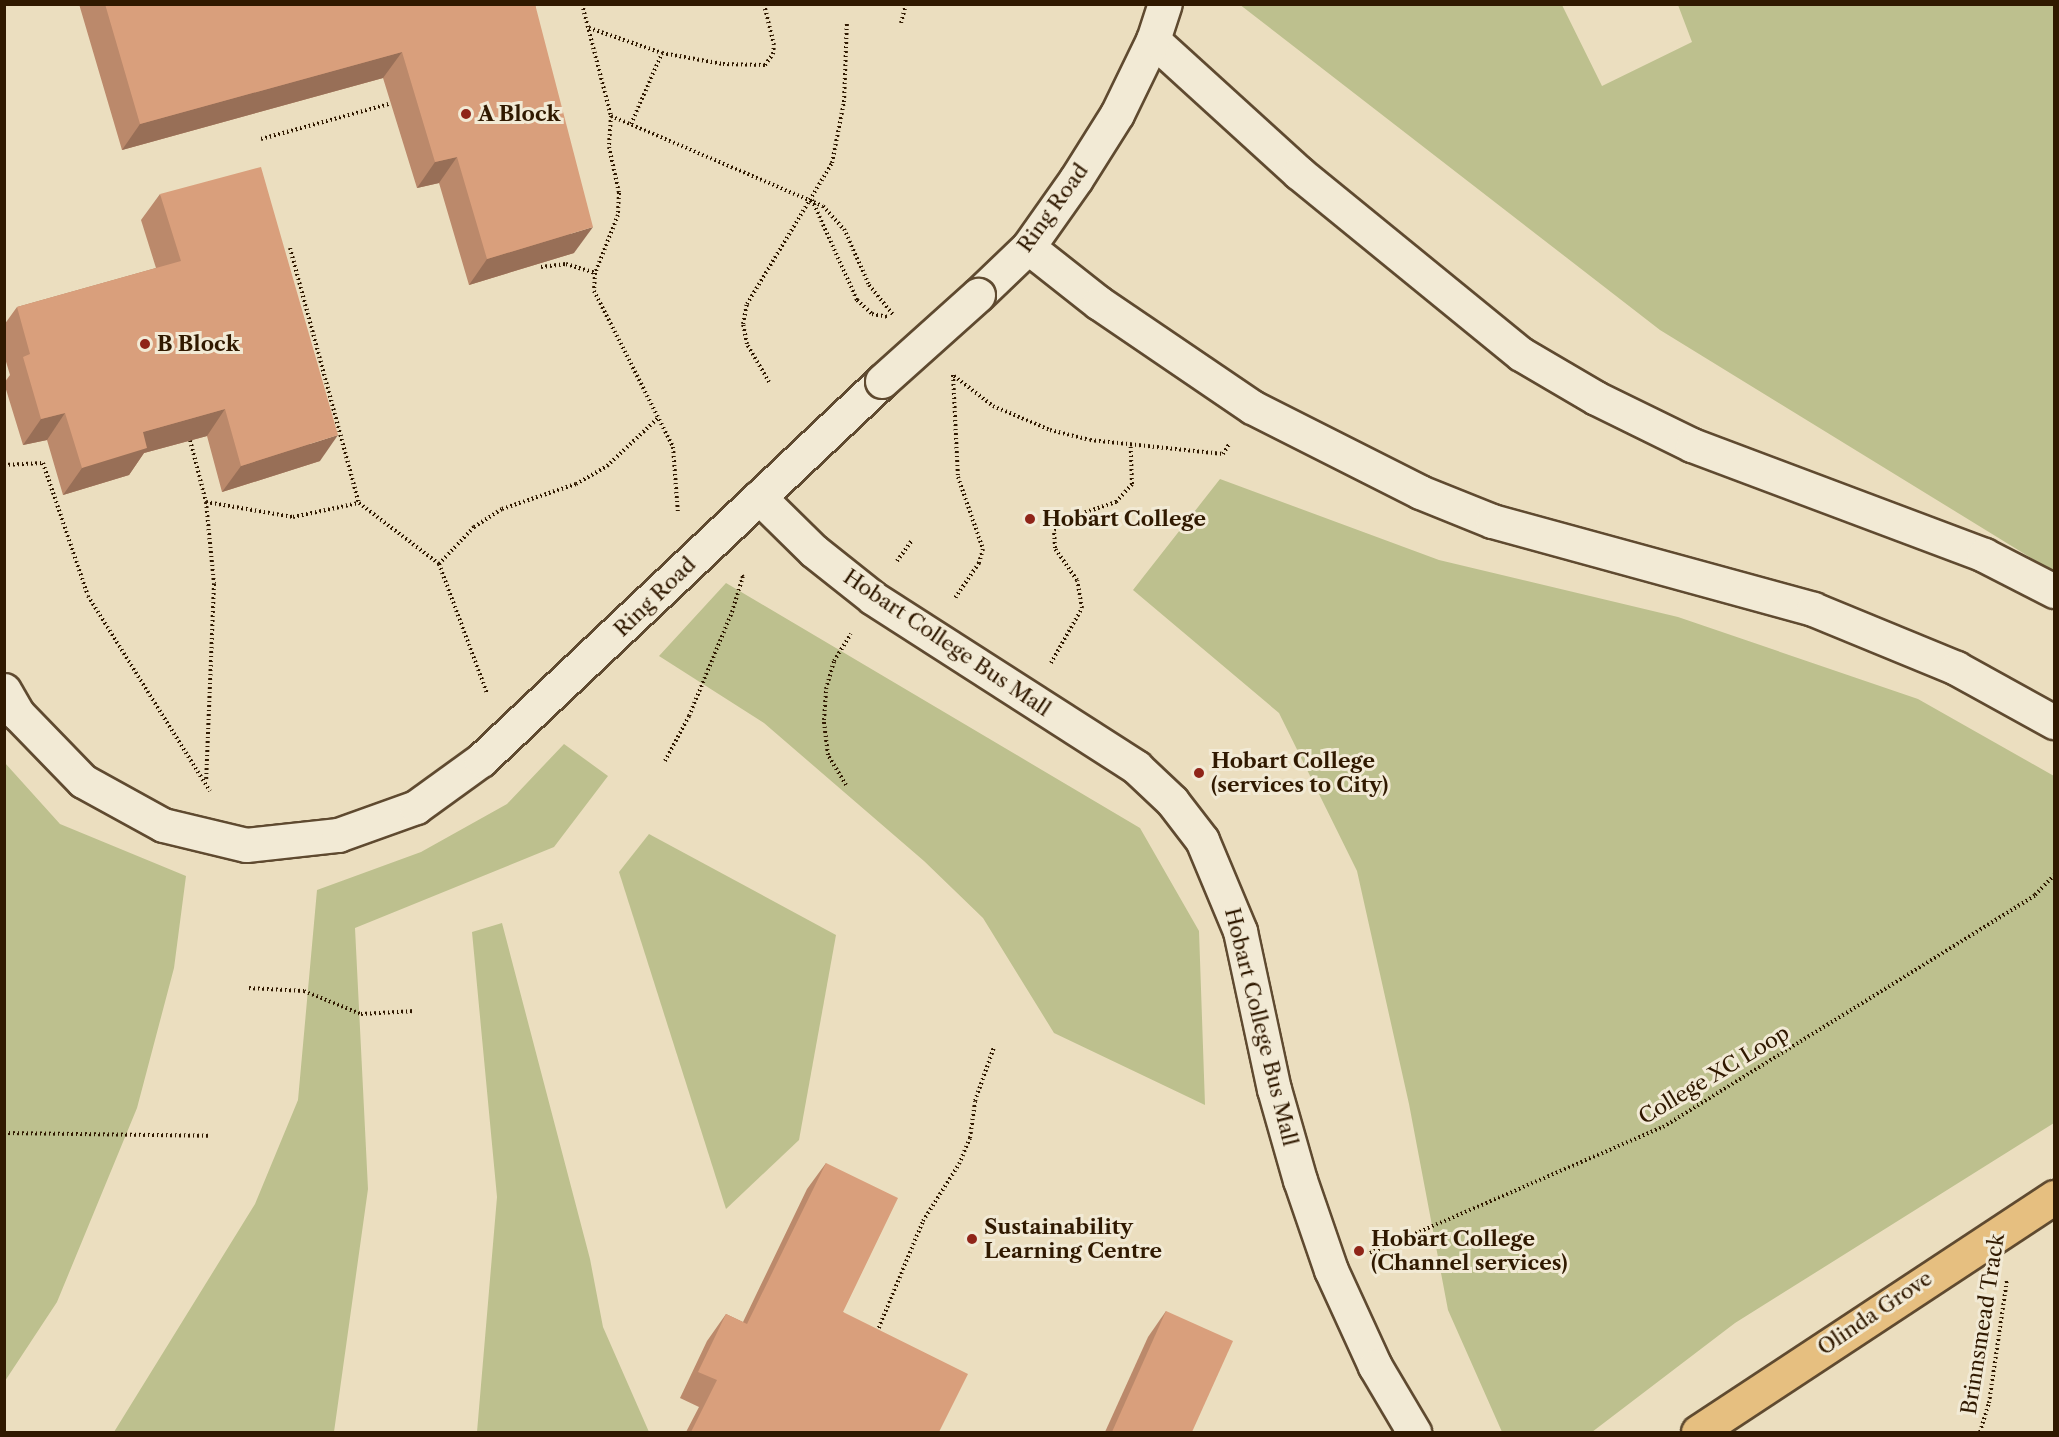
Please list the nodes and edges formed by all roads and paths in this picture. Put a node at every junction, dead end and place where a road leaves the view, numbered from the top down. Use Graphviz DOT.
graph roads {
  1 [pos="582,4"];
  2 [pos="764,4"];
  3 [pos="906,4"];
  4 [pos="1165,4"];
  5 [pos="847,22"];
  6 [pos="902,23"];
  7 [pos="588,28"];
  8 [pos="1153,40"];
  9 [pos="662,53"];
  10 [pos="389,104"];
  11 [pos="611,116"];
  12 [pos="630,124"];
  13 [pos="261,139"];
  14 [pos="811,200"];
  15 [pos="290,248"];
  16 [pos="1028,248"];
  17 [pos="541,267"];
  18 [pos="595,273"];
  19 [pos="880,302"];
  20 [pos="896,317"];
  21 [pos="953,375"];
  22 [pos="769,382"];
  23 [pos="1252,407"];
  24 [pos="658,418"];
  25 [pos="956,426"];
  26 [pos="187,429"];
  27 [pos="1131,447"];
  28 [pos="4,465"];
  29 [pos="759,497"];
  30 [pos="206,502"];
  31 [pos="359,503"];
  32 [pos="678,517"];
  33 [pos="912,540"];
  34 [pos="706,548"];
  35 [pos="440,564"];
  36 [pos="2055,591"];
  37 [pos="873,598"];
  38 [pos="930,634"];
  39 [pos="4,690"];
  40 [pos="1028,697"];
  41 [pos="2055,722"];
  42 [pos="504,739"];
  43 [pos="665,761"];
  44 [pos="206,780"];
  45 [pos="846,785"];
  46 [pos="227,840"];
  47 [pos="2055,875"];
  48 [pos="249,988"];
  49 [pos="415,1011"];
  50 [pos="994,1047"];
  51 [pos="4,1133"];
  52 [pos="208,1136"];
  53 [pos="2055,1197"];
  54 [pos="2015,1220"];
  55 [pos="1331,1270"];
  56 [pos="873,1340"];
  57 [pos="1414,1432"];
  58 [pos="1698,1432"];
  59 [pos="1980,1432"];
  1 -- 7 [label="path"];
  2 -- 9 [label="path"];
  3 -- 6 [label="path"];
  4 -- 8 [label="street, Ring Road"];
  5 -- 14 [label="path"];
  7 -- 9 [label="path"];
  7 -- 11 [label="path"];
  8 -- 16 [label="street, Ring Road"];
  8 -- 36 [label="street"];
  9 -- 12 [label="path"];
  10 -- 13 [label="path"];
  11 -- 12 [label="path"];
  11 -- 18 [label="path"];
  12 -- 14 [label="path"];
  14 -- 19 [label="path"];
  14 -- 20 [label="path"];
  14 -- 22 [label="path"];
  15 -- 31 [label="path"];
  16 -- 23 [label="street"];
  16 -- 29 [label="street, Ring Road, bridge"];
  17 -- 18 [label="path"];
  18 -- 24 [label="path"];
  21 -- 27 [label="path"];
  23 -- 27 [label="path"];
  23 -- 41 [label="street"];
  24 -- 32 [label="path"];
  24 -- 35 [label="path"];
  25 -- 38 [label="path"];
  26 -- 30 [label="path"];
  27 -- 40 [label="path"];
  28 -- 44 [label="path"];
  29 -- 34 [label="street, Ring Road"];
  29 -- 37 [label="street, Hobart College Bus Mall"];
  30 -- 31 [label="path"];
  30 -- 44 [label="path"];
  31 -- 35 [label="path"];
  33 -- 37 [label="path"];
  34 -- 42 [label="street, Ring Road"];
  34 -- 43 [label="path"];
  35 -- 42 [label="path"];
  37 -- 38 [label="street, Hobart College Bus Mall"];
  37 -- 45 [label="path"];
  38 -- 40 [label="street, Hobart College Bus Mall"];
  39 -- 46 [label="street, Ring Road"];
  40 -- 55 [label="street, Hobart College Bus Mall"];
  42 -- 46 [label="street, Ring Road"];
  44 -- 46 [label="path"];
  47 -- 55 [label="path, College XC Loop"];
  48 -- 49 [label="path"];
  50 -- 56 [label="path"];
  51 -- 52 [label="path"];
  53 -- 54 [label="main road, Olinda Grove"];
  54 -- 58 [label="main road, Olinda Grove"];
  54 -- 59 [label="path, Brinnsmead Track"];
  55 -- 57 [label="street, Hobart College Bus Mall"];
}
